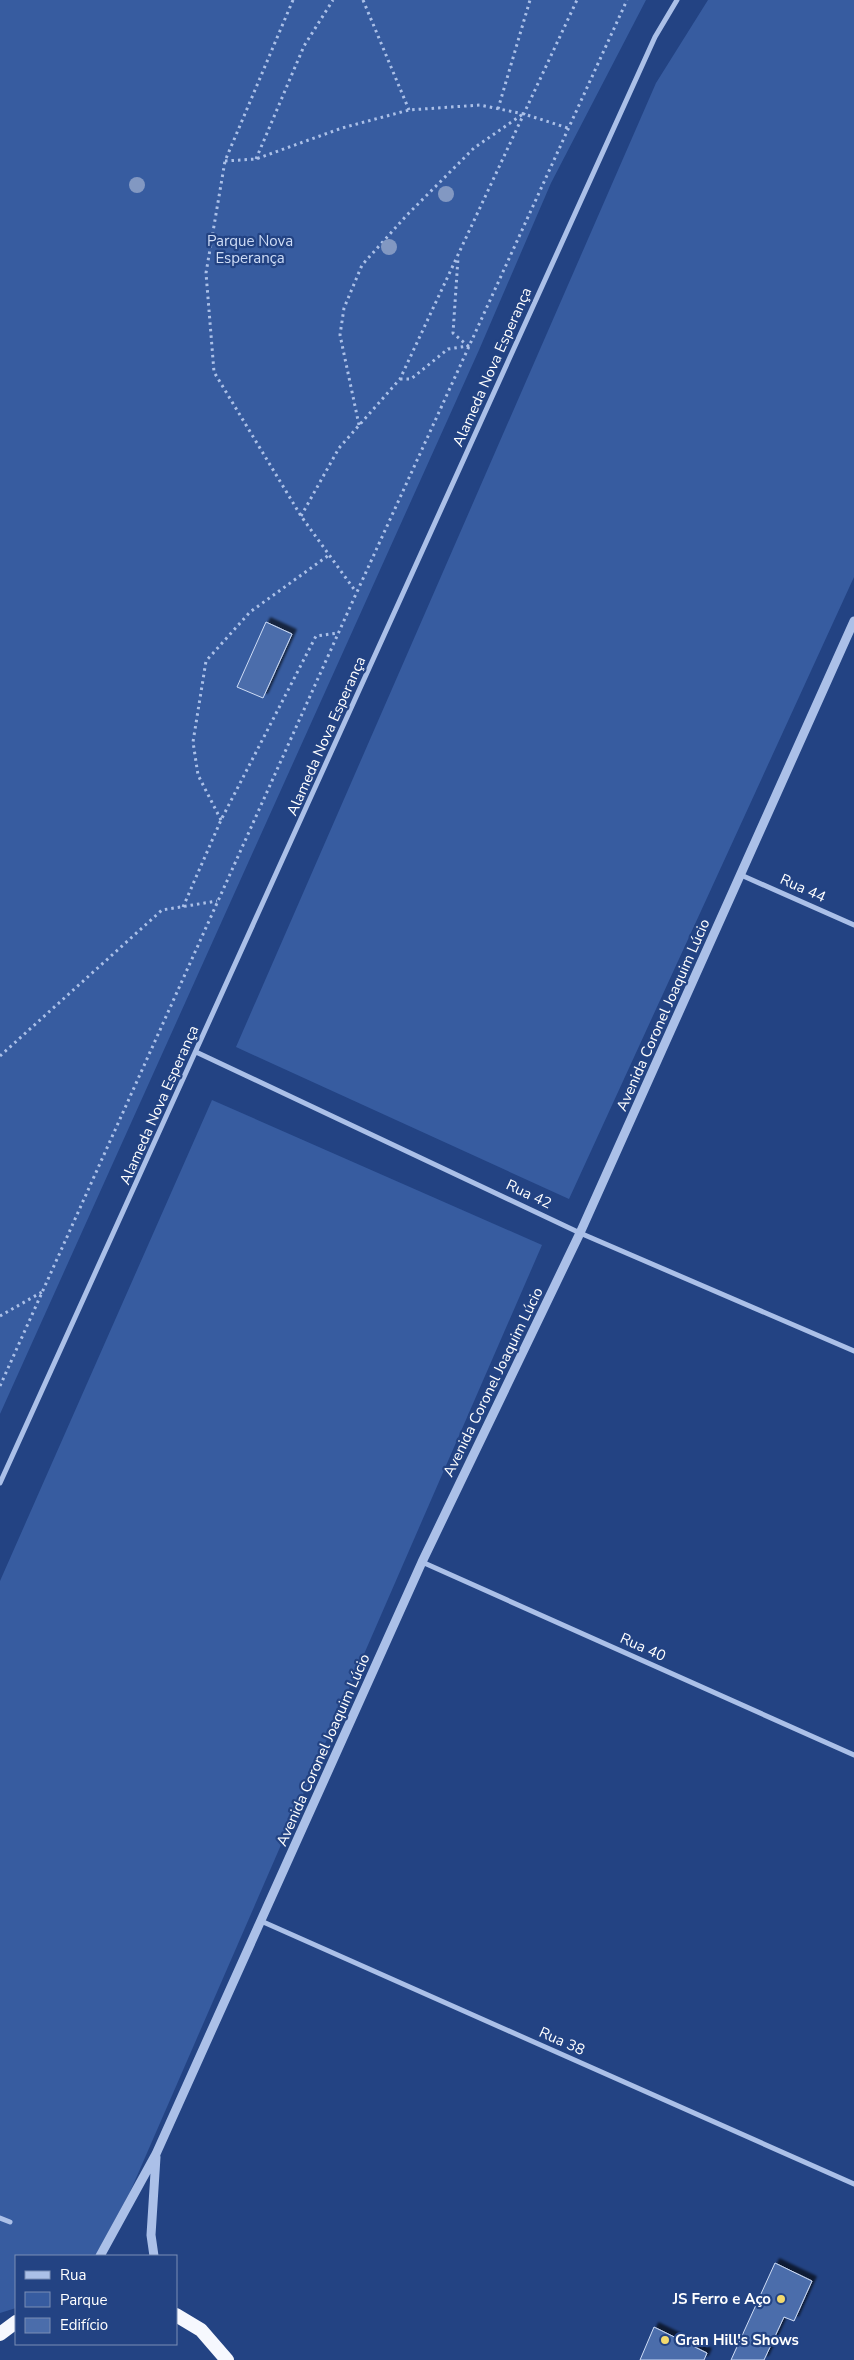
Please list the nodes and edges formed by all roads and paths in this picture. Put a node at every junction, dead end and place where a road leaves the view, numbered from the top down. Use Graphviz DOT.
graph roads {
  1 [pos="293,0"];
  2 [pos="333,0"];
  3 [pos="363,0"];
  4 [pos="530,0"];
  5 [pos="577,0"];
  6 [pos="627,0"];
  7 [pos="676,0"];
  8 [pos="498,109"];
  9 [pos="409,110"];
  10 [pos="524,114"];
  11 [pos="568,128"];
  12 [pos="256,159"];
  13 [pos="225,162"];
  14 [pos="458,255"];
  15 [pos="468,346"];
  16 [pos="400,379"];
  17 [pos="359,425"];
  18 [pos="301,516"];
  19 [pos="329,555"];
  20 [pos="356,593"];
  21 [pos="854,621"];
  22 [pos="338,633"];
  23 [pos="221,820"];
  24 [pos="741,875"];
  25 [pos="218,901"];
  26 [pos="183,907"];
  27 [pos="854,925"];
  28 [pos="196,1052"];
  29 [pos="0,1056"];
  30 [pos="580,1233"];
  31 [pos="42,1292"];
  32 [pos="0,1316"];
  33 [pos="854,1351"];
  34 [pos="0,1386"];
  35 [pos="0,1483"];
  36 [pos="422,1562"];
  37 [pos="854,1755"];
  38 [pos="260,1921"];
  39 [pos="156,2154"];
  40 [pos="854,2184"];
  41 [pos="0,2218"];
  42 [pos="10,2222"];
  43 [pos="101,2255"];
  44 [pos="154,2255"];
  45 [pos="178,2316"];
  46 [pos="15,2323"];
  47 [pos="1,2332"];
  48 [pos="227,2360"];
  1 -- 13 [label="path"];
  2 -- 12 [label="path"];
  3 -- 9 [label="path"];
  4 -- 8 [label="path"];
  5 -- 10 [label="path"];
  6 -- 11 [label="path"];
  7 -- 28 [label="street, Alameda Nova Esperança"];
  8 -- 9 [label="path"];
  8 -- 10 [label="path"];
  9 -- 12 [label="path"];
  10 -- 11 [label="path"];
  10 -- 14 [label="path"];
  10 -- 17 [label="path"];
  11 -- 15 [label="path"];
  12 -- 13 [label="path"];
  13 -- 18 [label="path"];
  14 -- 15 [label="path"];
  14 -- 16 [label="path"];
  15 -- 16 [label="path"];
  15 -- 20 [label="path"];
  16 -- 17 [label="path"];
  17 -- 18 [label="path"];
  18 -- 19 [label="path"];
  19 -- 20 [label="path"];
  19 -- 23 [label="path"];
  20 -- 22 [label="path"];
  21 -- 24 [label="street, Avenida Coronel Joaquim Lúcio"];
  22 -- 23 [label="path"];
  22 -- 25 [label="path"];
  23 -- 26 [label="path"];
  24 -- 27 [label="street, Rua 44"];
  24 -- 30 [label="street, Avenida Coronel Joaquim Lúcio"];
  25 -- 26 [label="path"];
  25 -- 31 [label="path"];
  26 -- 29 [label="path"];
  28 -- 30 [label="street, Rua 42"];
  28 -- 35 [label="street, Alameda Nova Esperança"];
  30 -- 33 [label="street, Rua 42"];
  30 -- 36 [label="street, Avenida Coronel Joaquim Lúcio"];
  31 -- 32 [label="path"];
  31 -- 34 [label="path"];
  36 -- 37 [label="street, Rua 40"];
  36 -- 38 [label="street, Avenida Coronel Joaquim Lúcio"];
  38 -- 39 [label="street, Avenida Coronel Joaquim Lúcio"];
  38 -- 40 [label="street, Rua 38"];
  39 -- 43 [label="street, Avenida Coronel Joaquim Lúcio"];
  39 -- 44 [label="street, Avenida Coronel Joaquim Lúcio"];
  41 -- 42 [label="street"];
  45 -- 48 [label="highway"];
  46 -- 47 [label="highway"];
}
